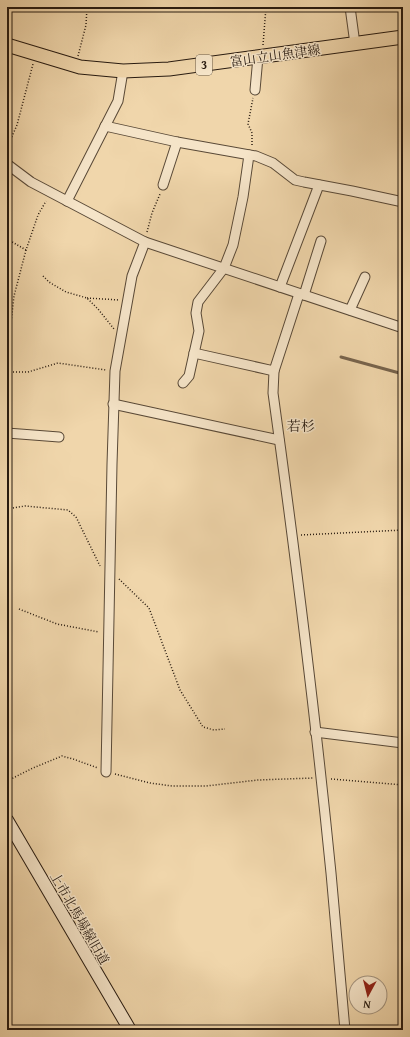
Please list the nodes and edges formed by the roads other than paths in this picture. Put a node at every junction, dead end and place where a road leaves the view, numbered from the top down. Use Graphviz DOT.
graph roads {
  1 [pos="350,7"];
  2 [pos="403,37"];
  3 [pos="355,44"];
  4 [pos="7,45"];
  5 [pos="261,57"];
  6 [pos="123,71"];
  7 [pos="255,90"];
  8 [pos="105,126"];
  9 [pos="177,142"];
  10 [pos="249,155"];
  11 [pos="7,164"];
  12 [pos="163,185"];
  13 [pos="319,185"];
  14 [pos="67,201"];
  15 [pos="403,202"];
  16 [pos="321,241"];
  17 [pos="145,242"];
  18 [pos="224,268"];
  19 [pos="365,277"];
  20 [pos="280,287"];
  21 [pos="302,294"];
  22 [pos="350,310"];
  23 [pos="403,328"];
  24 [pos="194,353"];
  25 [pos="274,371"];
  26 [pos="183,383"];
  27 [pos="113,404"];
  28 [pos="7,433"];
  29 [pos="59,437"];
  30 [pos="280,440"];
  31 [pos="315,732"];
  32 [pos="403,743"];
  33 [pos="106,772"];
  34 [pos="7,820"];
  35 [pos="130,1030"];
  36 [pos="345,1030"];
  1 -- 3 [label="street"];
  2 -- 3 [label="main road, 富山立山魚津線 / 3"];
  3 -- 5 [label="main road, 富山立山魚津線 / 3"];
  4 -- 6 [label="main road, 富山立山魚津線 / 3"];
  5 -- 6 [label="main road, 富山立山魚津線 / 3"];
  5 -- 7 [label="street"];
  6 -- 8 [label="street"];
  8 -- 9 [label="street"];
  8 -- 14 [label="street"];
  9 -- 10 [label="street"];
  9 -- 12 [label="street"];
  10 -- 13 [label="street"];
  10 -- 18 [label="street"];
  11 -- 14 [label="street"];
  13 -- 15 [label="street"];
  13 -- 20 [label="street"];
  14 -- 17 [label="street"];
  16 -- 21 [label="street"];
  17 -- 18 [label="street"];
  17 -- 27 [label="street"];
  18 -- 20 [label="street"];
  18 -- 24 [label="street"];
  19 -- 22 [label="street"];
  20 -- 21 [label="street"];
  21 -- 22 [label="street"];
  21 -- 25 [label="street"];
  22 -- 23 [label="street"];
  24 -- 25 [label="street"];
  24 -- 26 [label="street"];
  25 -- 30 [label="street"];
  27 -- 30 [label="street"];
  27 -- 33 [label="street"];
  28 -- 29 [label="street"];
  30 -- 31 [label="street"];
  31 -- 32 [label="street"];
  31 -- 36 [label="street"];
  34 -- 35 [label="street, 上市北馬場線旧道"];
}
